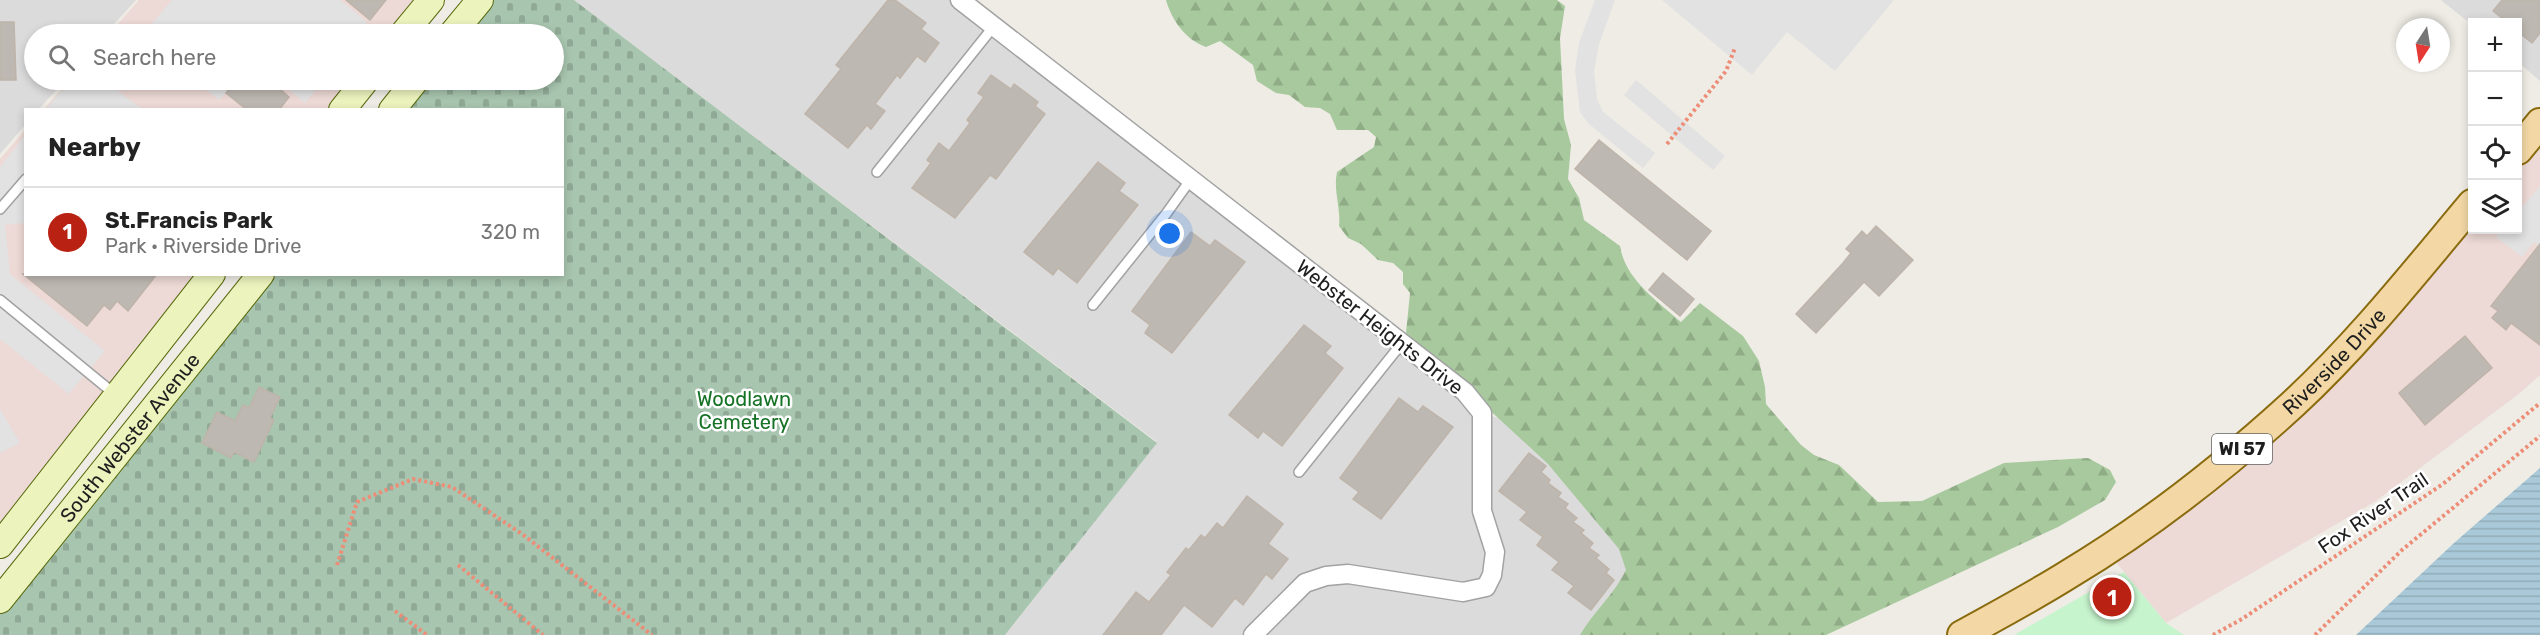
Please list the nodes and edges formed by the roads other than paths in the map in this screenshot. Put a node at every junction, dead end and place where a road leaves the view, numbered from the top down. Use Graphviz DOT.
graph roads {
  1 [pos="431,0"];
  2 [pos="480,0"];
  3 [pos="960,0"];
  4 [pos="411,24"];
  5 [pos="460,24"];
  6 [pos="994,26"];
  7 [pos="358,90"];
  8 [pos="408,90"];
  9 [pos="344,108"];
  10 [pos="394,108"];
  11 [pos="2540,123"];
  12 [pos="2522,144"];
  13 [pos="877,172"];
  14 [pos="1191,179"];
  15 [pos="24,181"];
  16 [pos="0,209"];
  17 [pos="2468,209"];
  18 [pos="210,276"];
  19 [pos="259,276"];
  20 [pos="0,300"];
  21 [pos="1094,305"];
  22 [pos="1401,343"];
  23 [pos="119,394"];
  24 [pos="1299,472"];
  25 [pos="0,545"];
  26 [pos="0,600"];
  27 [pos="1253,635"];
  28 [pos="1962,635"];
  1 -- 4 [label="main road"];
  2 -- 5 [label="main road"];
  3 -- 6 [label="street, Webster Heights Drive"];
  6 -- 13 [label="lane"];
  6 -- 14 [label="street, Webster Heights Drive"];
  7 -- 9 [label="main road"];
  8 -- 10 [label="main road"];
  11 -- 12 [label="main road"];
  14 -- 21 [label="lane"];
  14 -- 22 [label="street, Webster Heights Drive"];
  15 -- 16 [label="lane"];
  17 -- 28 [label="main road, Riverside Drive / WI 57"];
  18 -- 23 [label="main road, South Webster Avenue"];
  19 -- 26 [label="main road, South Webster Avenue"];
  20 -- 23 [label="lane"];
  22 -- 24 [label="lane"];
  22 -- 27 [label="street, Webster Heights Drive"];
  23 -- 25 [label="main road, South Webster Avenue"];
}
